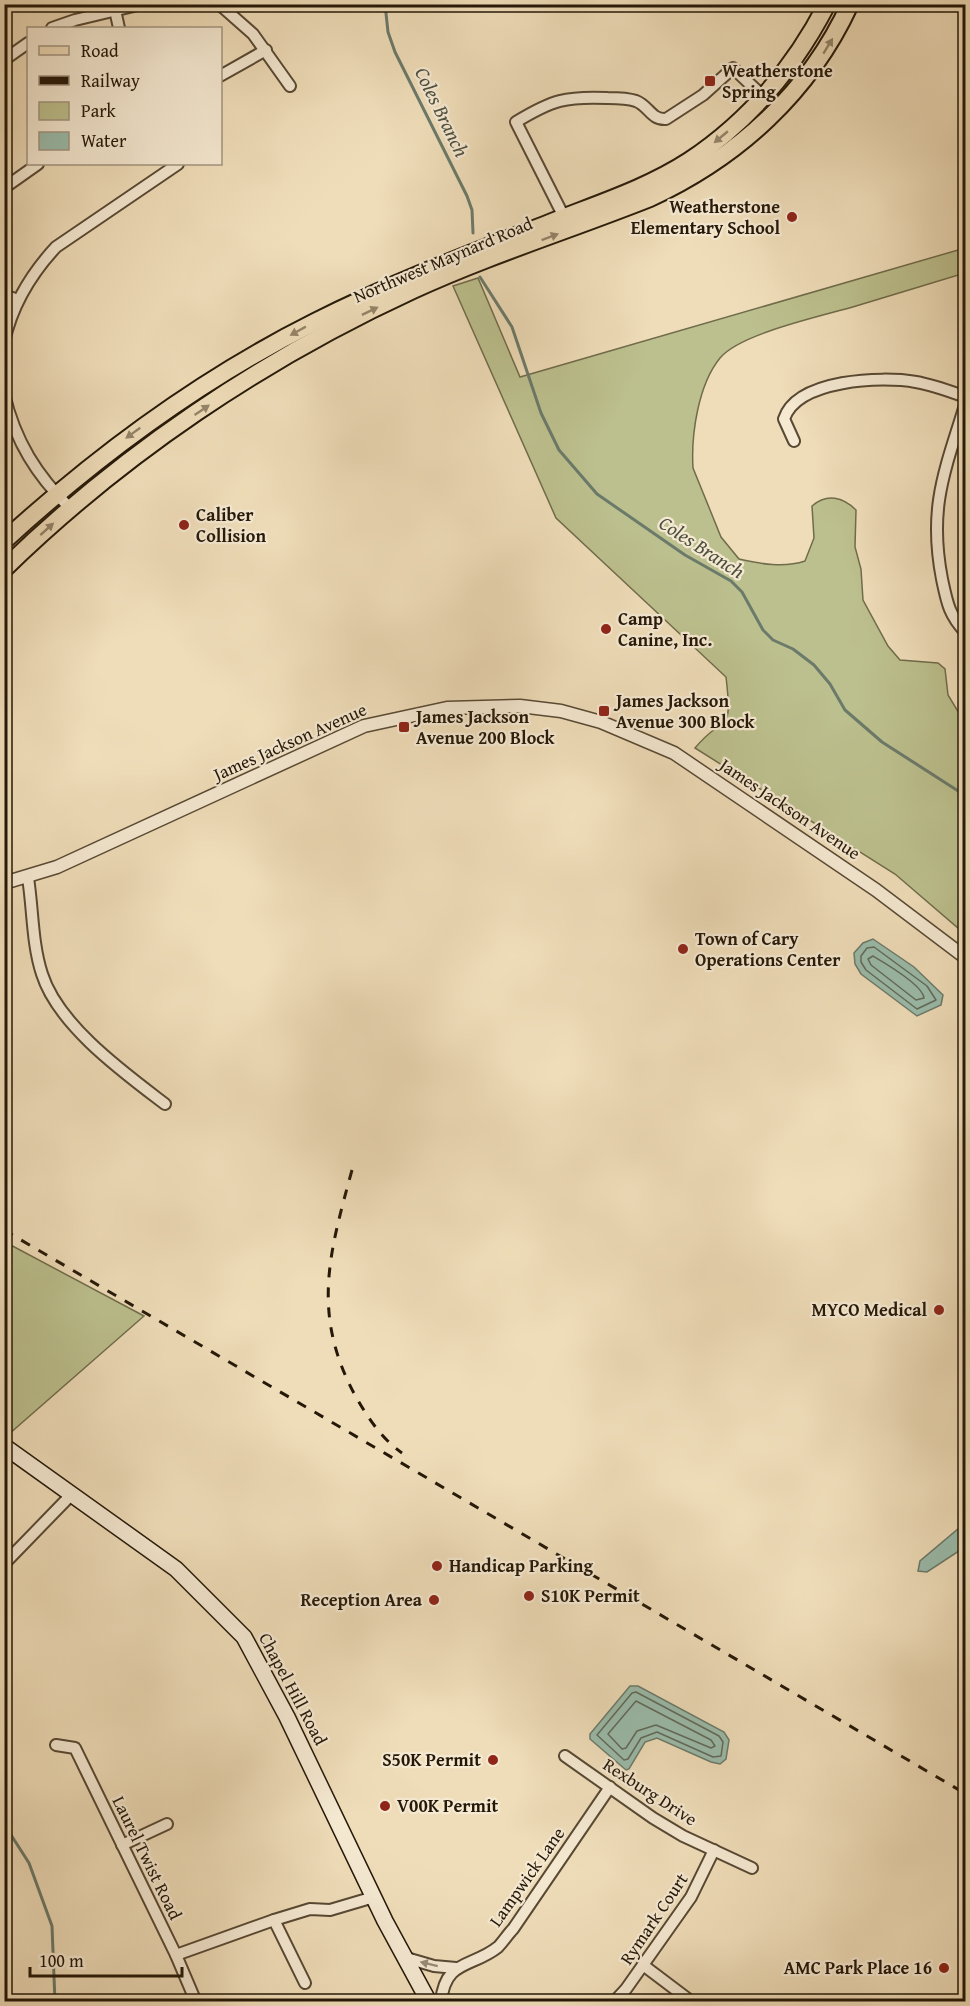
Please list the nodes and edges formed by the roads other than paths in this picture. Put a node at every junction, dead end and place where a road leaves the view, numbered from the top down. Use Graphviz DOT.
graph roads {
  1 [pos="142,4"];
  2 [pos="219,4"];
  3 [pos="826,4"];
  4 [pos="850,4"];
  5 [pos="115,10"];
  6 [pos="55,27"];
  7 [pos="119,27"];
  8 [pos="27,44"];
  9 [pos="266,50"];
  10 [pos="4,60"];
  11 [pos="222,75"];
  12 [pos="290,86"];
  13 [pos="764,97"];
  14 [pos="779,111"];
  15 [pos="37,165"];
  16 [pos="177,165"];
  17 [pos="4,188"];
  18 [pos="564,217"];
  19 [pos="4,295"];
  20 [pos="18,300"];
  21 [pos="4,342"];
  22 [pos="4,394"];
  23 [pos="966,397"];
  24 [pos="966,402"];
  25 [pos="794,441"];
  26 [pos="56,494"];
  27 [pos="71,508"];
  28 [pos="4,541"];
  29 [pos="4,569"];
  30 [pos="966,633"];
  31 [pos="28,878"];
  32 [pos="4,883"];
  33 [pos="966,958"];
  34 [pos="165,1104"];
  35 [pos="4,1446"];
  36 [pos="71,1495"];
  37 [pos="4,1564"];
  38 [pos="56,1744"];
  39 [pos="564,1756"];
  40 [pos="610,1787"];
  41 [pos="167,1824"];
  42 [pos="122,1845"];
  43 [pos="714,1850"];
  44 [pos="752,1868"];
  45 [pos="374,1897"];
  46 [pos="274,1920"];
  47 [pos="176,1955"];
  48 [pos="403,1957"];
  49 [pos="643,1965"];
  50 [pos="456,1968"];
  51 [pos="305,1983"];
  52 [pos="196,2001"];
  53 [pos="429,2001"];
  54 [pos="441,2001"];
  55 [pos="614,2001"];
  56 [pos="692,2001"];
  1 -- 5 [label="street"];
  2 -- 9 [label="street"];
  3 -- 13 [label="main road, Northwest Maynard Road"];
  14 -- 4 [label="main road, Northwest Maynard Road, one-way"];
  5 -- 6 [label="street"];
  5 -- 7 [label="street"];
  8 -- 10 [label="street"];
  9 -- 11 [label="street"];
  9 -- 12 [label="street"];
  13 -- 14 [label="street"];
  13 -- 18 [label="main road, Northwest Maynard Road, one-way"];
  13 -- 18 [label="street"];
  27 -- 14 [label="main road, Northwest Maynard Road, one-way"];
  15 -- 17 [label="street"];
  16 -- 20 [label="street"];
  18 -- 26 [label="main road, Northwest Maynard Road, one-way"];
  19 -- 20 [label="street"];
  20 -- 21 [label="street"];
  22 -- 26 [label="street"];
  23 -- 25 [label="street"];
  24 -- 30 [label="street"];
  26 -- 27 [label="street"];
  26 -- 28 [label="main road, Northwest Maynard Road"];
  29 -- 27 [label="main road, Northwest Maynard Road, one-way"];
  31 -- 32 [label="street, James Jackson Avenue"];
  31 -- 33 [label="street, James Jackson Avenue"];
  31 -- 34 [label="street"];
  35 -- 36 [label="main road, Chapel Hill Road"];
  36 -- 37 [label="street"];
  36 -- 45 [label="main road, Chapel Hill Road"];
  38 -- 42 [label="street, Laurel Twist Road"];
  39 -- 40 [label="street, Rexburg Drive"];
  40 -- 43 [label="street, Rexburg Drive"];
  40 -- 50 [label="street, Lampwick Lane"];
  41 -- 42 [label="street"];
  42 -- 47 [label="street, Laurel Twist Road"];
  43 -- 44 [label="street, Rexburg Drive"];
  43 -- 49 [label="street, Rymark Court"];
  45 -- 46 [label="street"];
  45 -- 48 [label="main road, Chapel Hill Road"];
  46 -- 47 [label="street"];
  46 -- 51 [label="street"];
  47 -- 52 [label="street, Laurel Twist Road"];
  50 -- 48 [label="street, one-way"];
  48 -- 53 [label="main road, Chapel Hill Road"];
  49 -- 55 [label="street, Rymark Court"];
  49 -- 56 [label="street"];
  50 -- 54 [label="street"];
}
